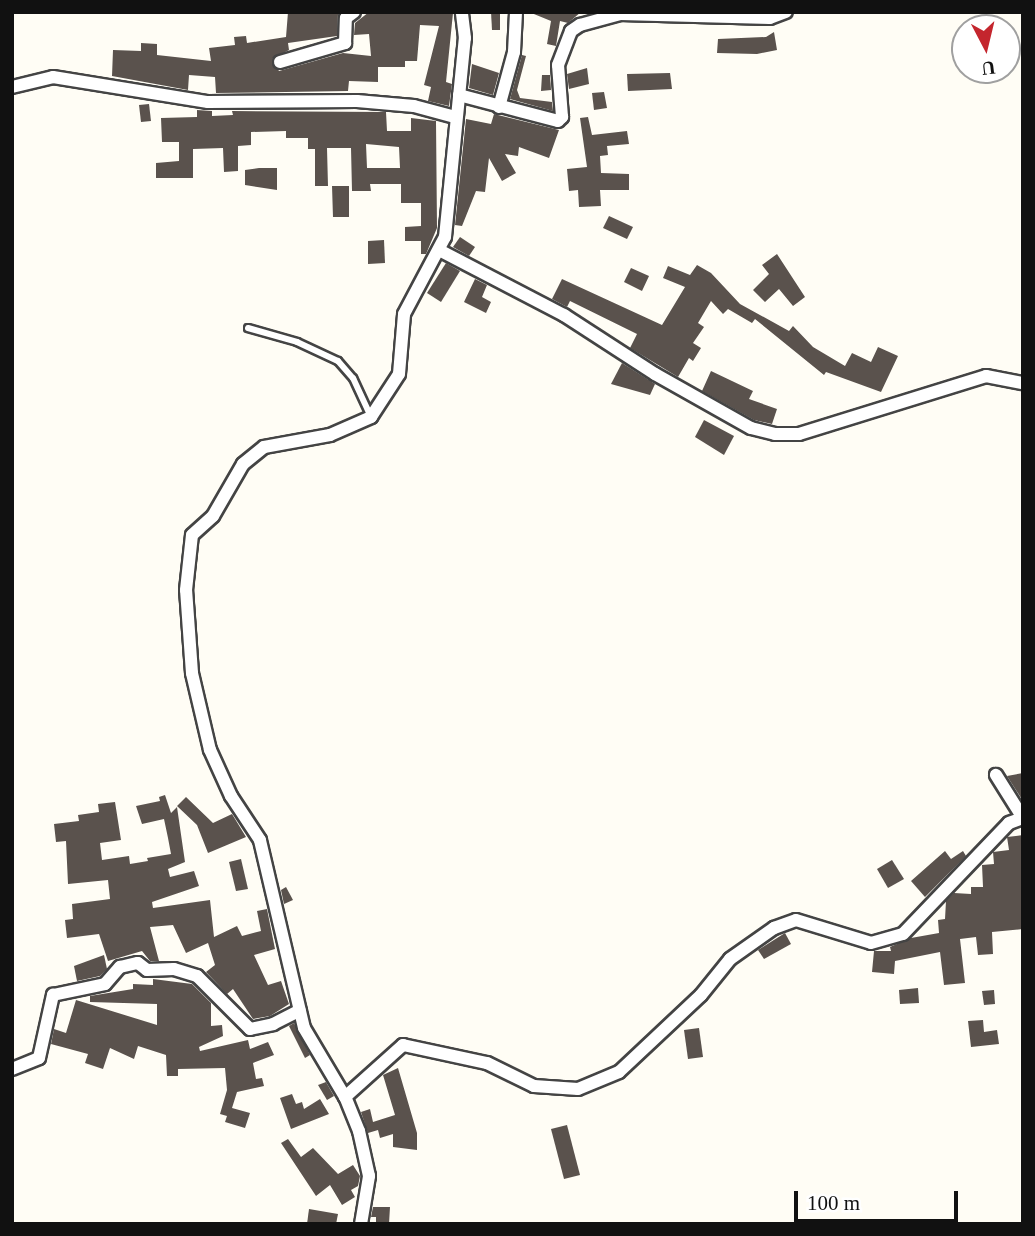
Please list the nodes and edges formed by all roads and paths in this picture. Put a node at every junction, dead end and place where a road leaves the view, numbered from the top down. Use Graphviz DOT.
graph roads {
  1 [pos="354,12"];
  2 [pos="462,12"];
  3 [pos="516,12"];
  4 [pos="786,12"];
  5 [pos="280,62"];
  6 [pos="12,87"];
  7 [pos="459,95"];
  8 [pos="499,107"];
  9 [pos="455,117"];
  10 [pos="440,251"];
  11 [pos="248,328"];
  12 [pos="1023,383"];
  13 [pos="371,416"];
  14 [pos="996,775"];
  15 [pos="300,1010"];
  16 [pos="12,1069"];
  17 [pos="345,1097"];
  18 [pos="361,1224"];
  1 -- 5 [label="street"];
  2 -- 7 [label="street"];
  3 -- 8 [label="street"];
  4 -- 8 [label="street"];
  6 -- 9 [label="street"];
  7 -- 8 [label="street"];
  7 -- 9 [label="street"];
  9 -- 10 [label="street"];
  10 -- 12 [label="street"];
  10 -- 13 [label="street"];
  11 -- 13 [label="lane"];
  13 -- 15 [label="street"];
  14 -- 17 [label="street"];
  15 -- 16 [label="street"];
  15 -- 17 [label="street"];
  17 -- 18 [label="street"];
}
